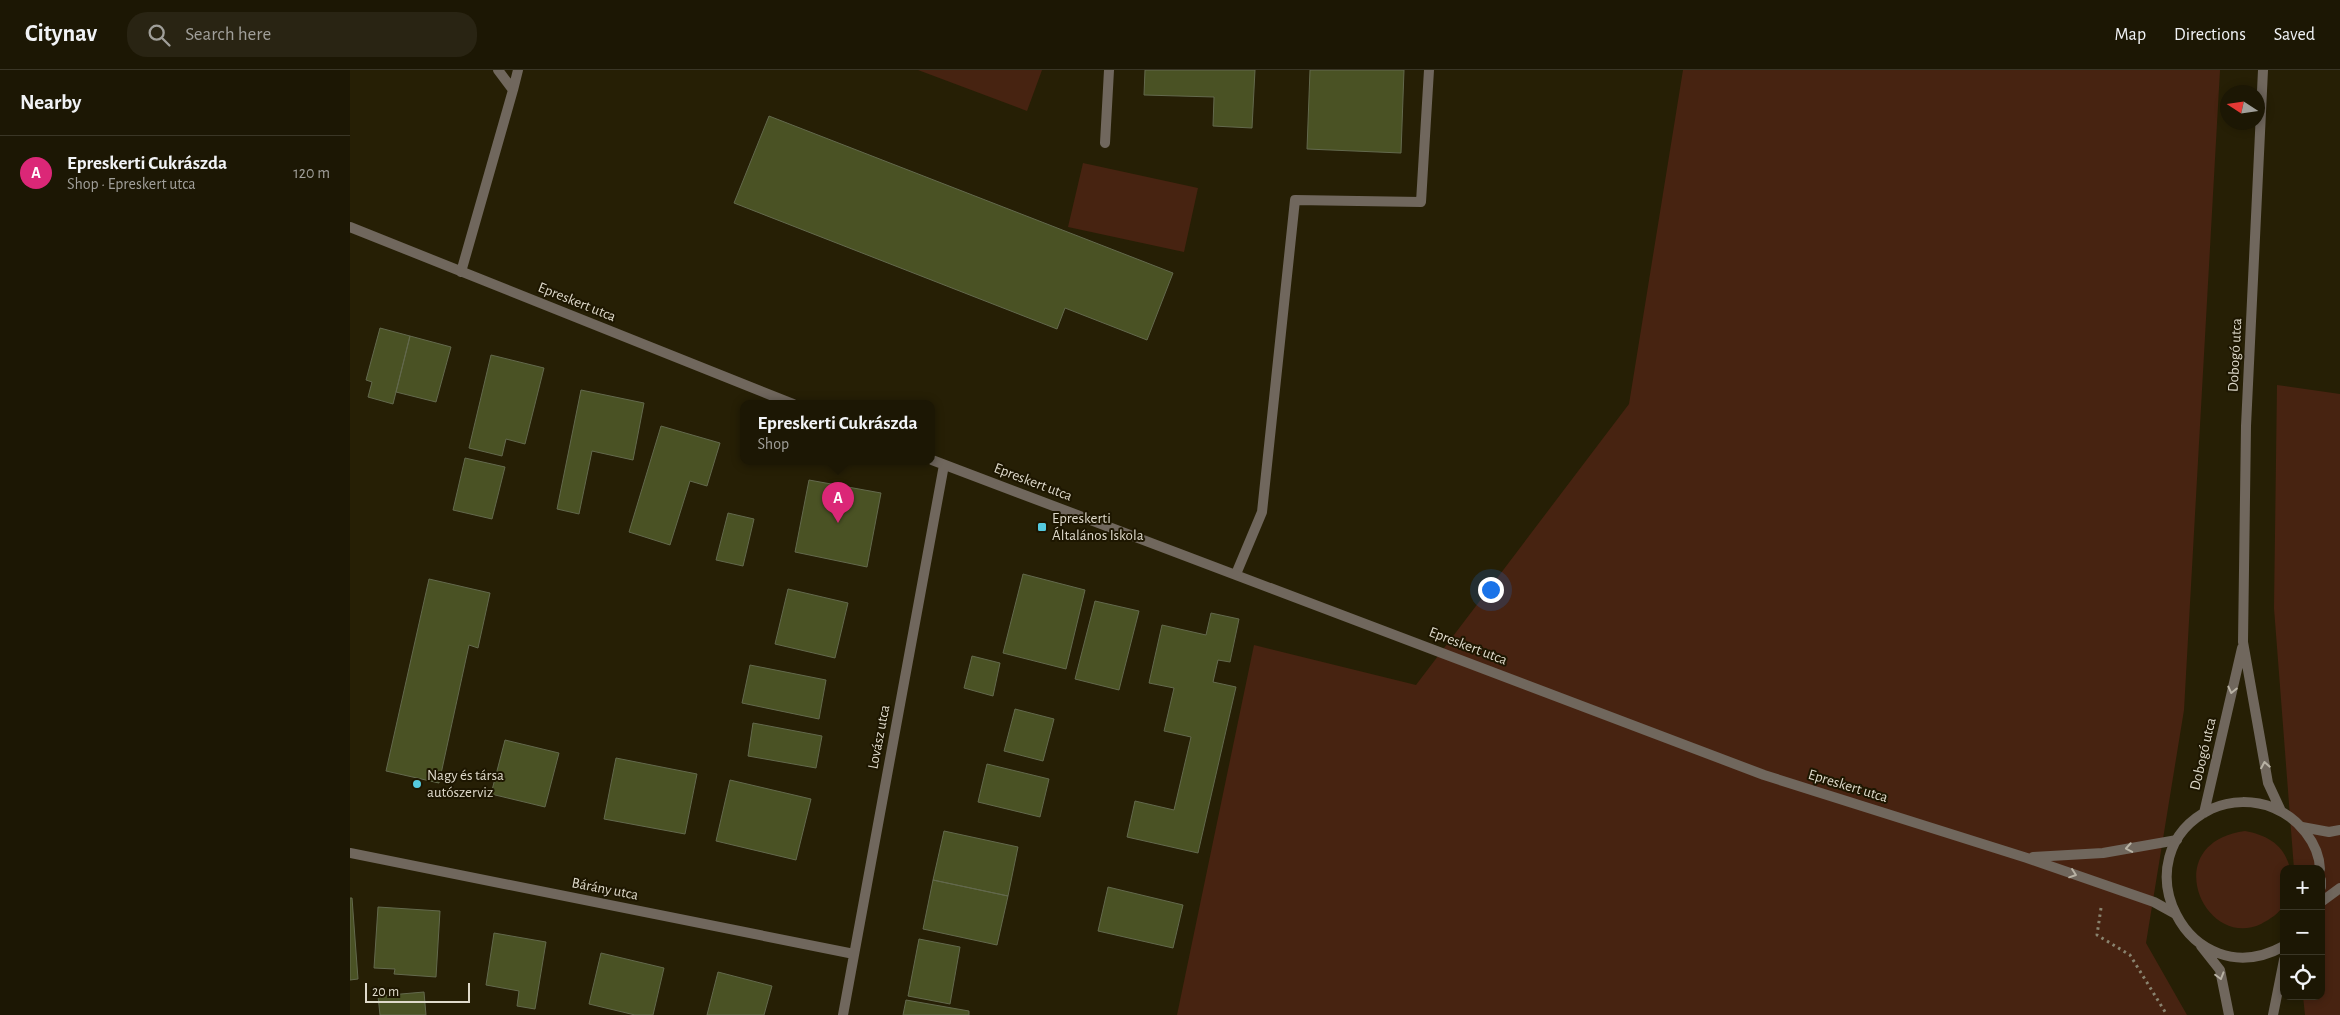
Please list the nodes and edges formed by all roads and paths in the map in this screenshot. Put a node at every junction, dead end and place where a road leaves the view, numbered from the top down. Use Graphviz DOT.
graph roads {
  1 [pos="498,70"];
  2 [pos="518,70"];
  3 [pos="1110,70"];
  4 [pos="1429,70"];
  5 [pos="2263,70"];
  6 [pos="512,90"];
  7 [pos="1106,143"];
  8 [pos="350,228"];
  9 [pos="461,272"];
  10 [pos="783,400"];
  11 [pos="935,461"];
  12 [pos="944,465"];
  13 [pos="1236,574"];
  14 [pos="2243,642"];
  15 [pos="2281,811"];
  16 [pos="2204,813"];
  17 [pos="2302,827"];
  18 [pos="2340,830"];
  19 [pos="2177,840"];
  20 [pos="350,853"];
  21 [pos="2027,858"];
  22 [pos="2319,865"];
  23 [pos="2104,884"];
  24 [pos="2340,888"];
  25 [pos="2325,899"];
  26 [pos="2174,912"];
  27 [pos="2199,943"];
  28 [pos="2280,948"];
  29 [pos="854,954"];
  30 [pos="2280,980"];
  31 [pos="843,1015"];
  32 [pos="2167,1015"];
  33 [pos="2229,1015"];
  34 [pos="2273,1015"];
  1 -- 6 [label="street"];
  2 -- 6 [label="street"];
  3 -- 7 [label="street"];
  4 -- 13 [label="street"];
  5 -- 14 [label="street, Dobogó utca"];
  6 -- 9 [label="street"];
  8 -- 9 [label="street, Epreskert utca"];
  9 -- 10 [label="street, Epreskert utca"];
  11 -- 12 [label="street, Epreskert utca"];
  12 -- 13 [label="street, Epreskert utca"];
  12 -- 29 [label="street, Lovász utca"];
  13 -- 21 [label="street, Epreskert utca"];
  15 -- 14 [label="street, Dobogó utca, one-way"];
  14 -- 16 [label="street, Dobogó utca, one-way"];
  15 -- 16 [label="street"];
  15 -- 17 [label="street"];
  16 -- 19 [label="street"];
  17 -- 18 [label="street"];
  17 -- 22 [label="street"];
  19 -- 21 [label="street, Epreskert utca, one-way"];
  19 -- 26 [label="street"];
  20 -- 29 [label="street, Bárány utca"];
  21 -- 23 [label="street, Epreskert utca, one-way"];
  23 -- 26 [label="street, Epreskert utca"];
  23 -- 32 [label="path"];
  24 -- 25 [label="street"];
  26 -- 27 [label="street"];
  27 -- 28 [label="street"];
  27 -- 33 [label="street, one-way"];
  29 -- 31 [label="street, Lovász utca"];
  30 -- 34 [label="street"];
}
